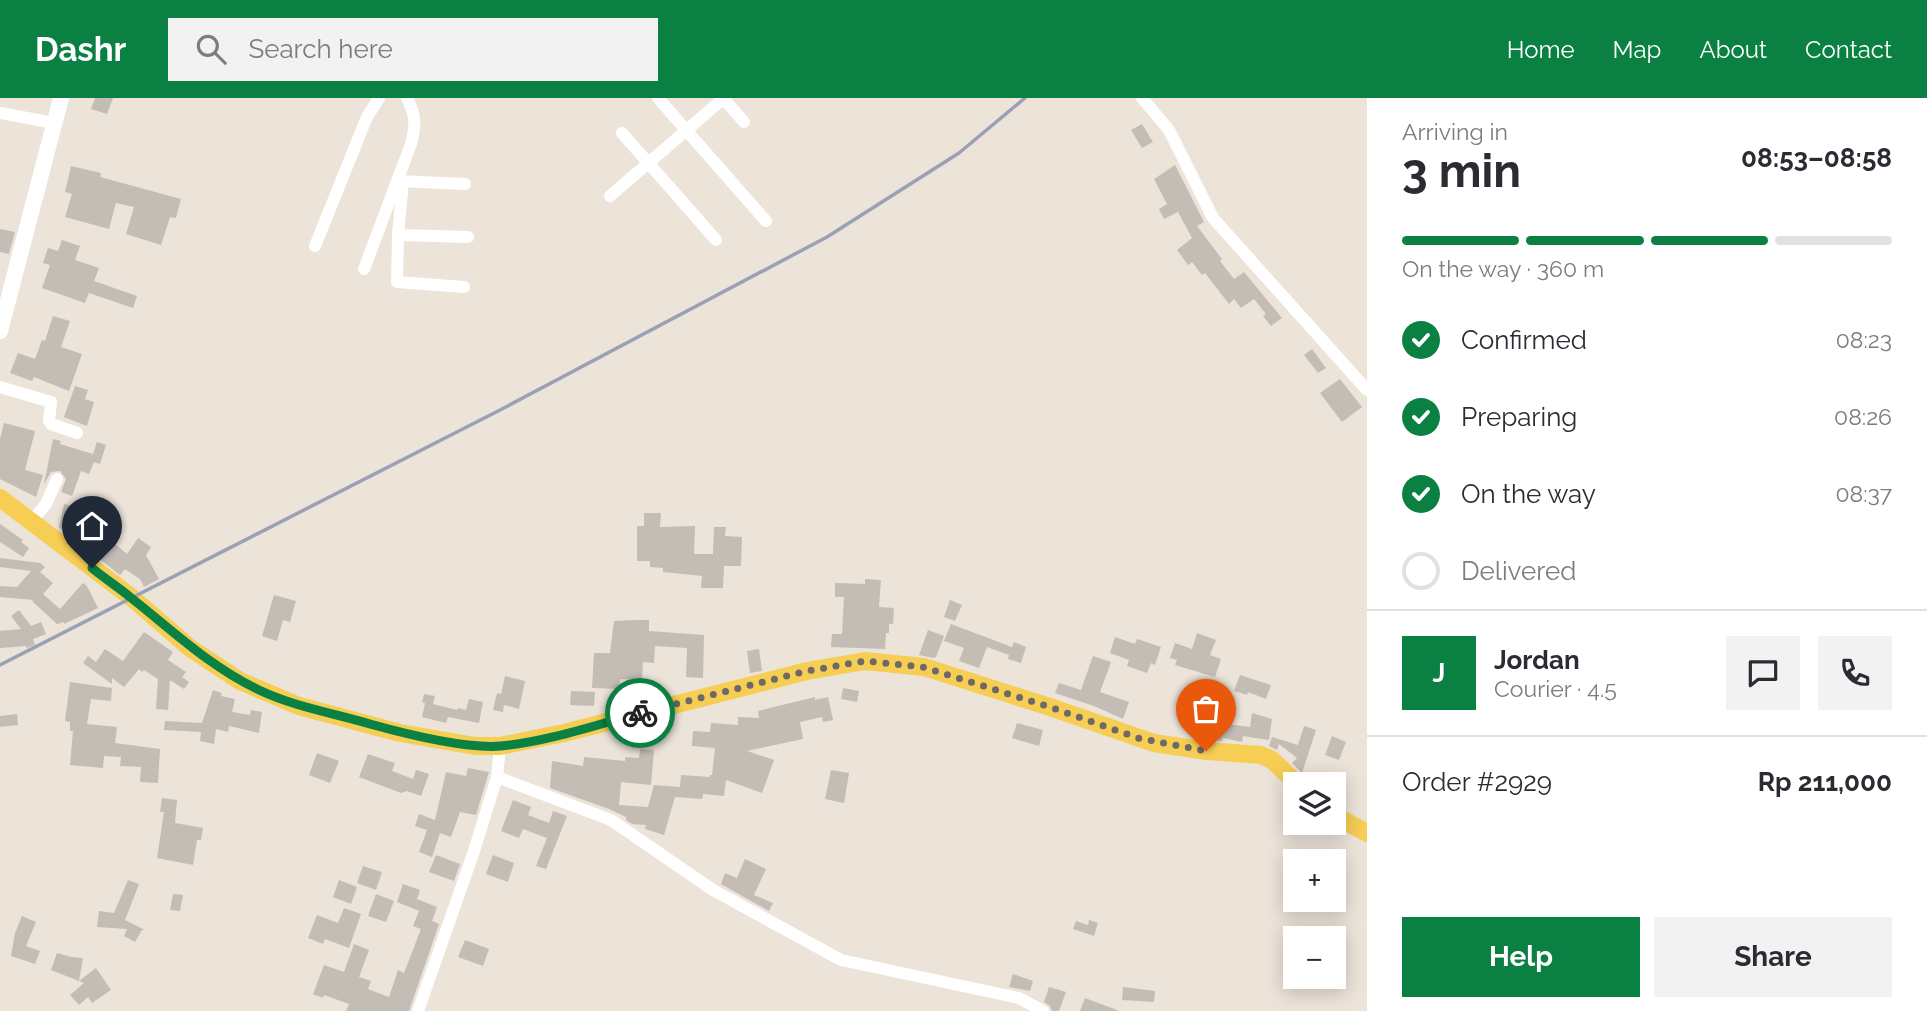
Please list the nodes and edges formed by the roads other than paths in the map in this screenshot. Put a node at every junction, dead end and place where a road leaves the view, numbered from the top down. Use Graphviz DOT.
graph roads {
  1 [pos="61,98"];
  2 [pos="379,98"];
  3 [pos="407,98"];
  4 [pos="658,98"];
  5 [pos="724,98"];
  6 [pos="1142,98"];
  7 [pos="0,113"];
  8 [pos="744,122"];
  9 [pos="54,123"];
  10 [pos="687,131"];
  11 [pos="622,133"];
  12 [pos="648,164"];
  13 [pos="400,181"];
  14 [pos="465,184"];
  15 [pos="610,195"];
  16 [pos="766,221"];
  17 [pos="398,235"];
  18 [pos="468,237"];
  19 [pos="716,240"];
  20 [pos="315,246"];
  21 [pos="364,269"];
  22 [pos="464,287"];
  23 [pos="0,331"];
  24 [pos="0,387"];
  25 [pos="1367,390"];
  26 [pos="77,433"];
  27 [pos="57,479"];
  28 [pos="0,498"];
  29 [pos="32,521"];
  30 [pos="500,746"];
  31 [pos="1284,772"];
  32 [pos="497,777"];
  33 [pos="1346,822"];
  34 [pos="1367,833"];
  35 [pos="1028,1007"];
  36 [pos="418,1011"];
  37 [pos="1043,1011"];
  1 -- 9 [label="street"];
  2 -- 20 [label="street"];
  3 -- 13 [label="street"];
  4 -- 10 [label="street"];
  5 -- 8 [label="street"];
  5 -- 10 [label="street"];
  6 -- 25 [label="street"];
  7 -- 9 [label="street"];
  9 -- 23 [label="street"];
  10 -- 12 [label="street"];
  10 -- 16 [label="street"];
  11 -- 12 [label="street"];
  12 -- 15 [label="street"];
  12 -- 19 [label="street"];
  13 -- 14 [label="street"];
  13 -- 17 [label="street"];
  13 -- 21 [label="street"];
  17 -- 18 [label="street"];
  17 -- 22 [label="street"];
  24 -- 26 [label="street"];
  27 -- 29 [label="street"];
  28 -- 29 [label="main road"];
  29 -- 30 [label="main road"];
  30 -- 31 [label="main road"];
  30 -- 32 [label="street"];
  32 -- 35 [label="street"];
  32 -- 36 [label="street"];
  33 -- 34 [label="main road"];
  35 -- 37 [label="street"];
}
